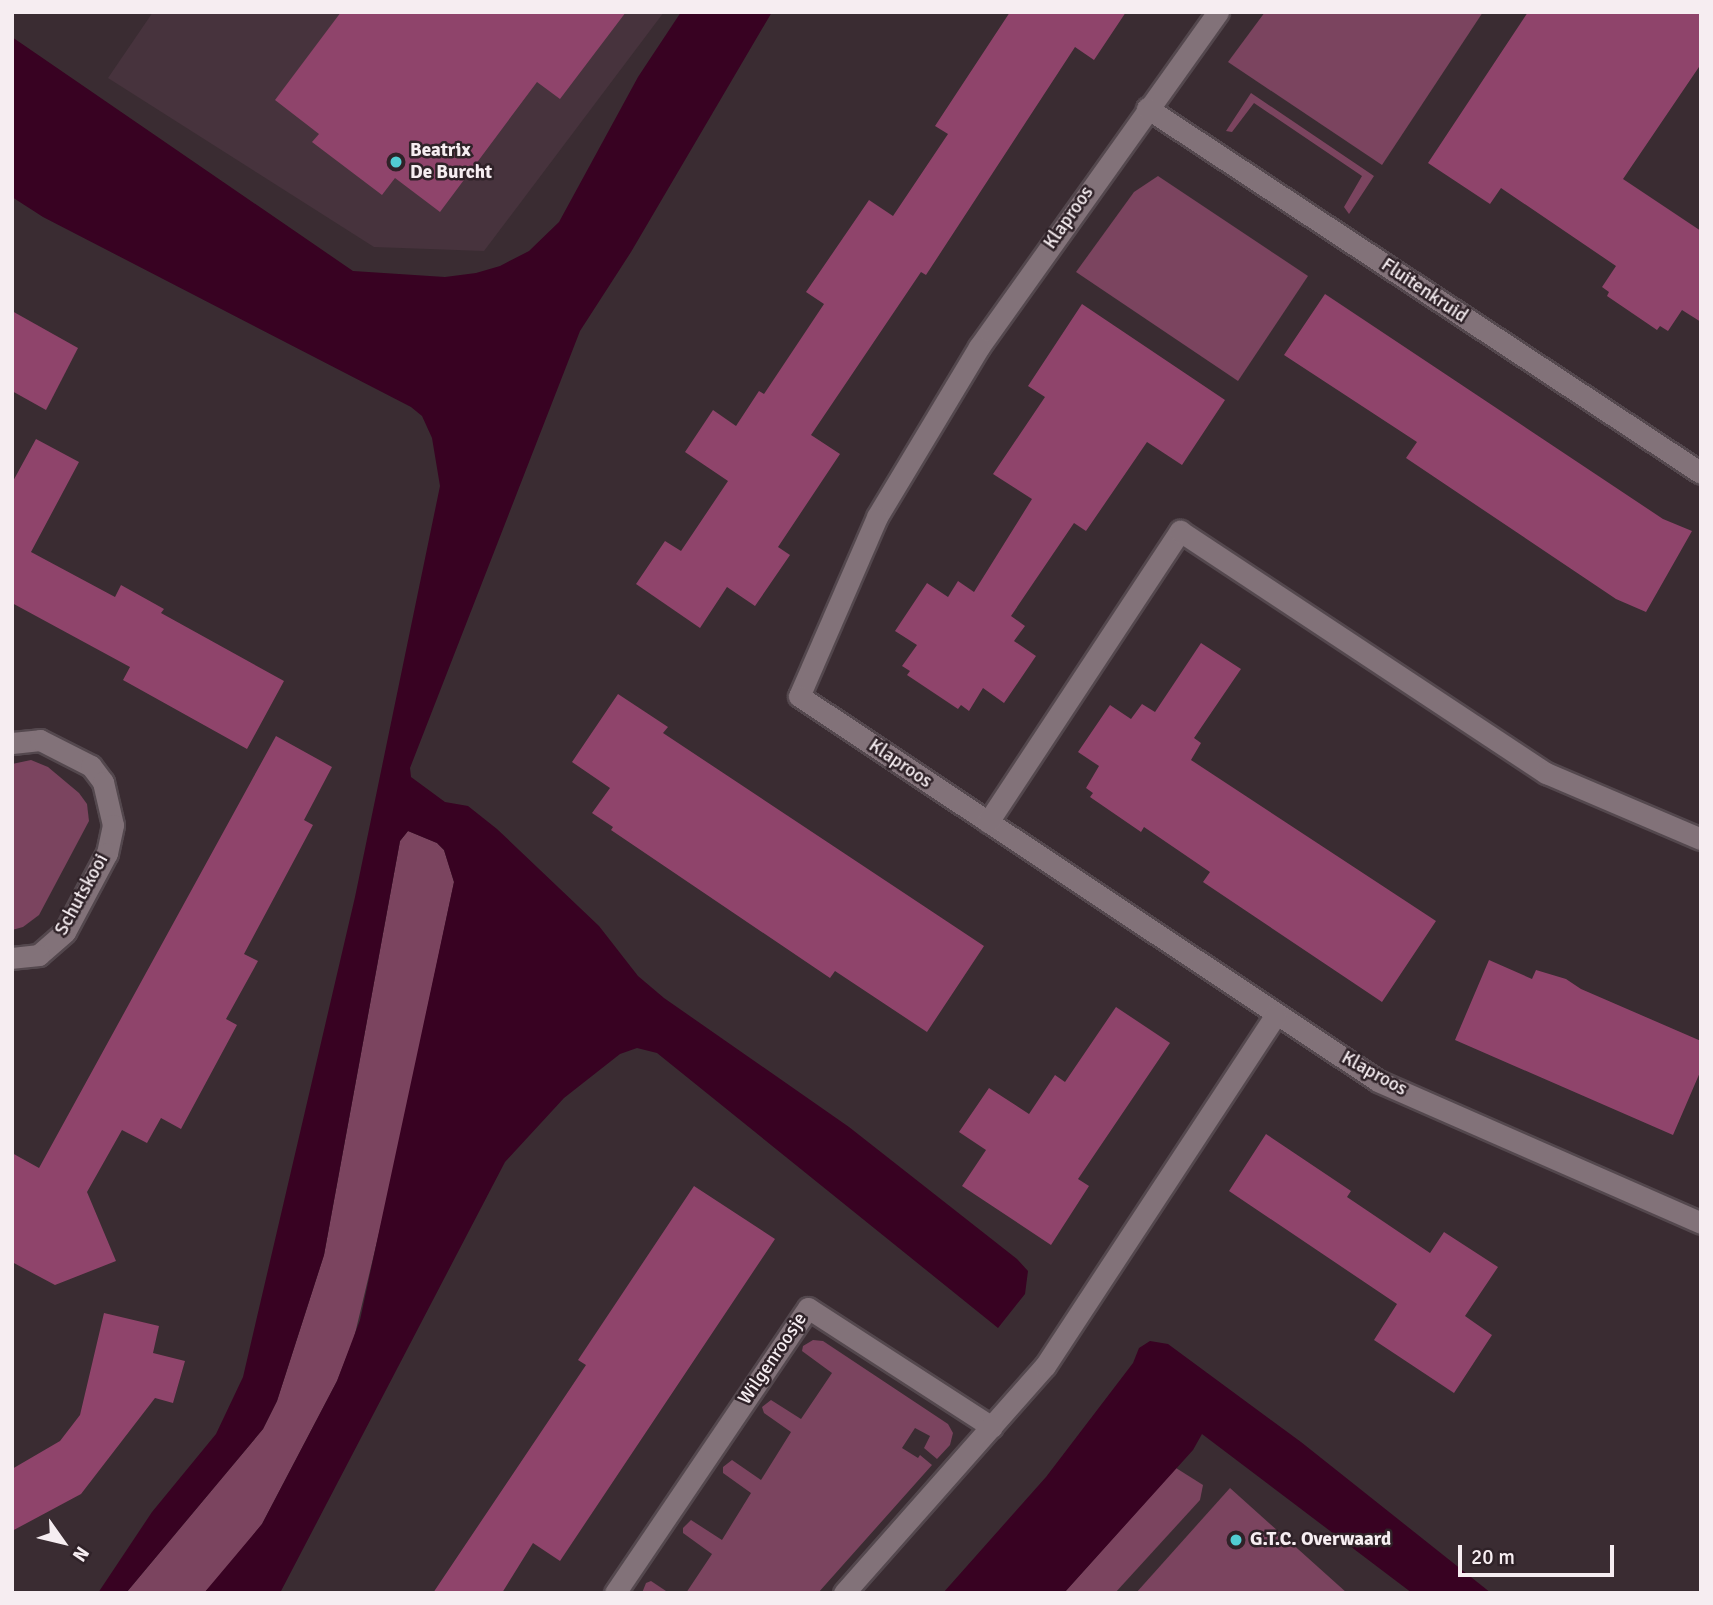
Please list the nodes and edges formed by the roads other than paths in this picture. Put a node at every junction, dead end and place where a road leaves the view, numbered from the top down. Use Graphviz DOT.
graph roads {
  1 [pos="1218,12"];
  2 [pos="1147,108"];
  3 [pos="1701,474"];
  4 [pos="12,743"];
  5 [pos="988,822"];
  6 [pos="1701,839"];
  7 [pos="12,958"];
  8 [pos="1276,1014"];
  9 [pos="1701,1223"];
  10 [pos="992,1427"];
  11 [pos="615,1593"];
  12 [pos="844,1593"];
  1 -- 2 [label="street, Klaproos"];
  2 -- 3 [label="street, Fluitenkruid"];
  2 -- 5 [label="street, Klaproos"];
  4 -- 7 [label="street, Schutskooi"];
  5 -- 6 [label="street"];
  5 -- 8 [label="street, Klaproos"];
  8 -- 9 [label="street, Klaproos"];
  8 -- 10 [label="street"];
  10 -- 11 [label="street, Wilgenroosje"];
  10 -- 12 [label="street"];
}
